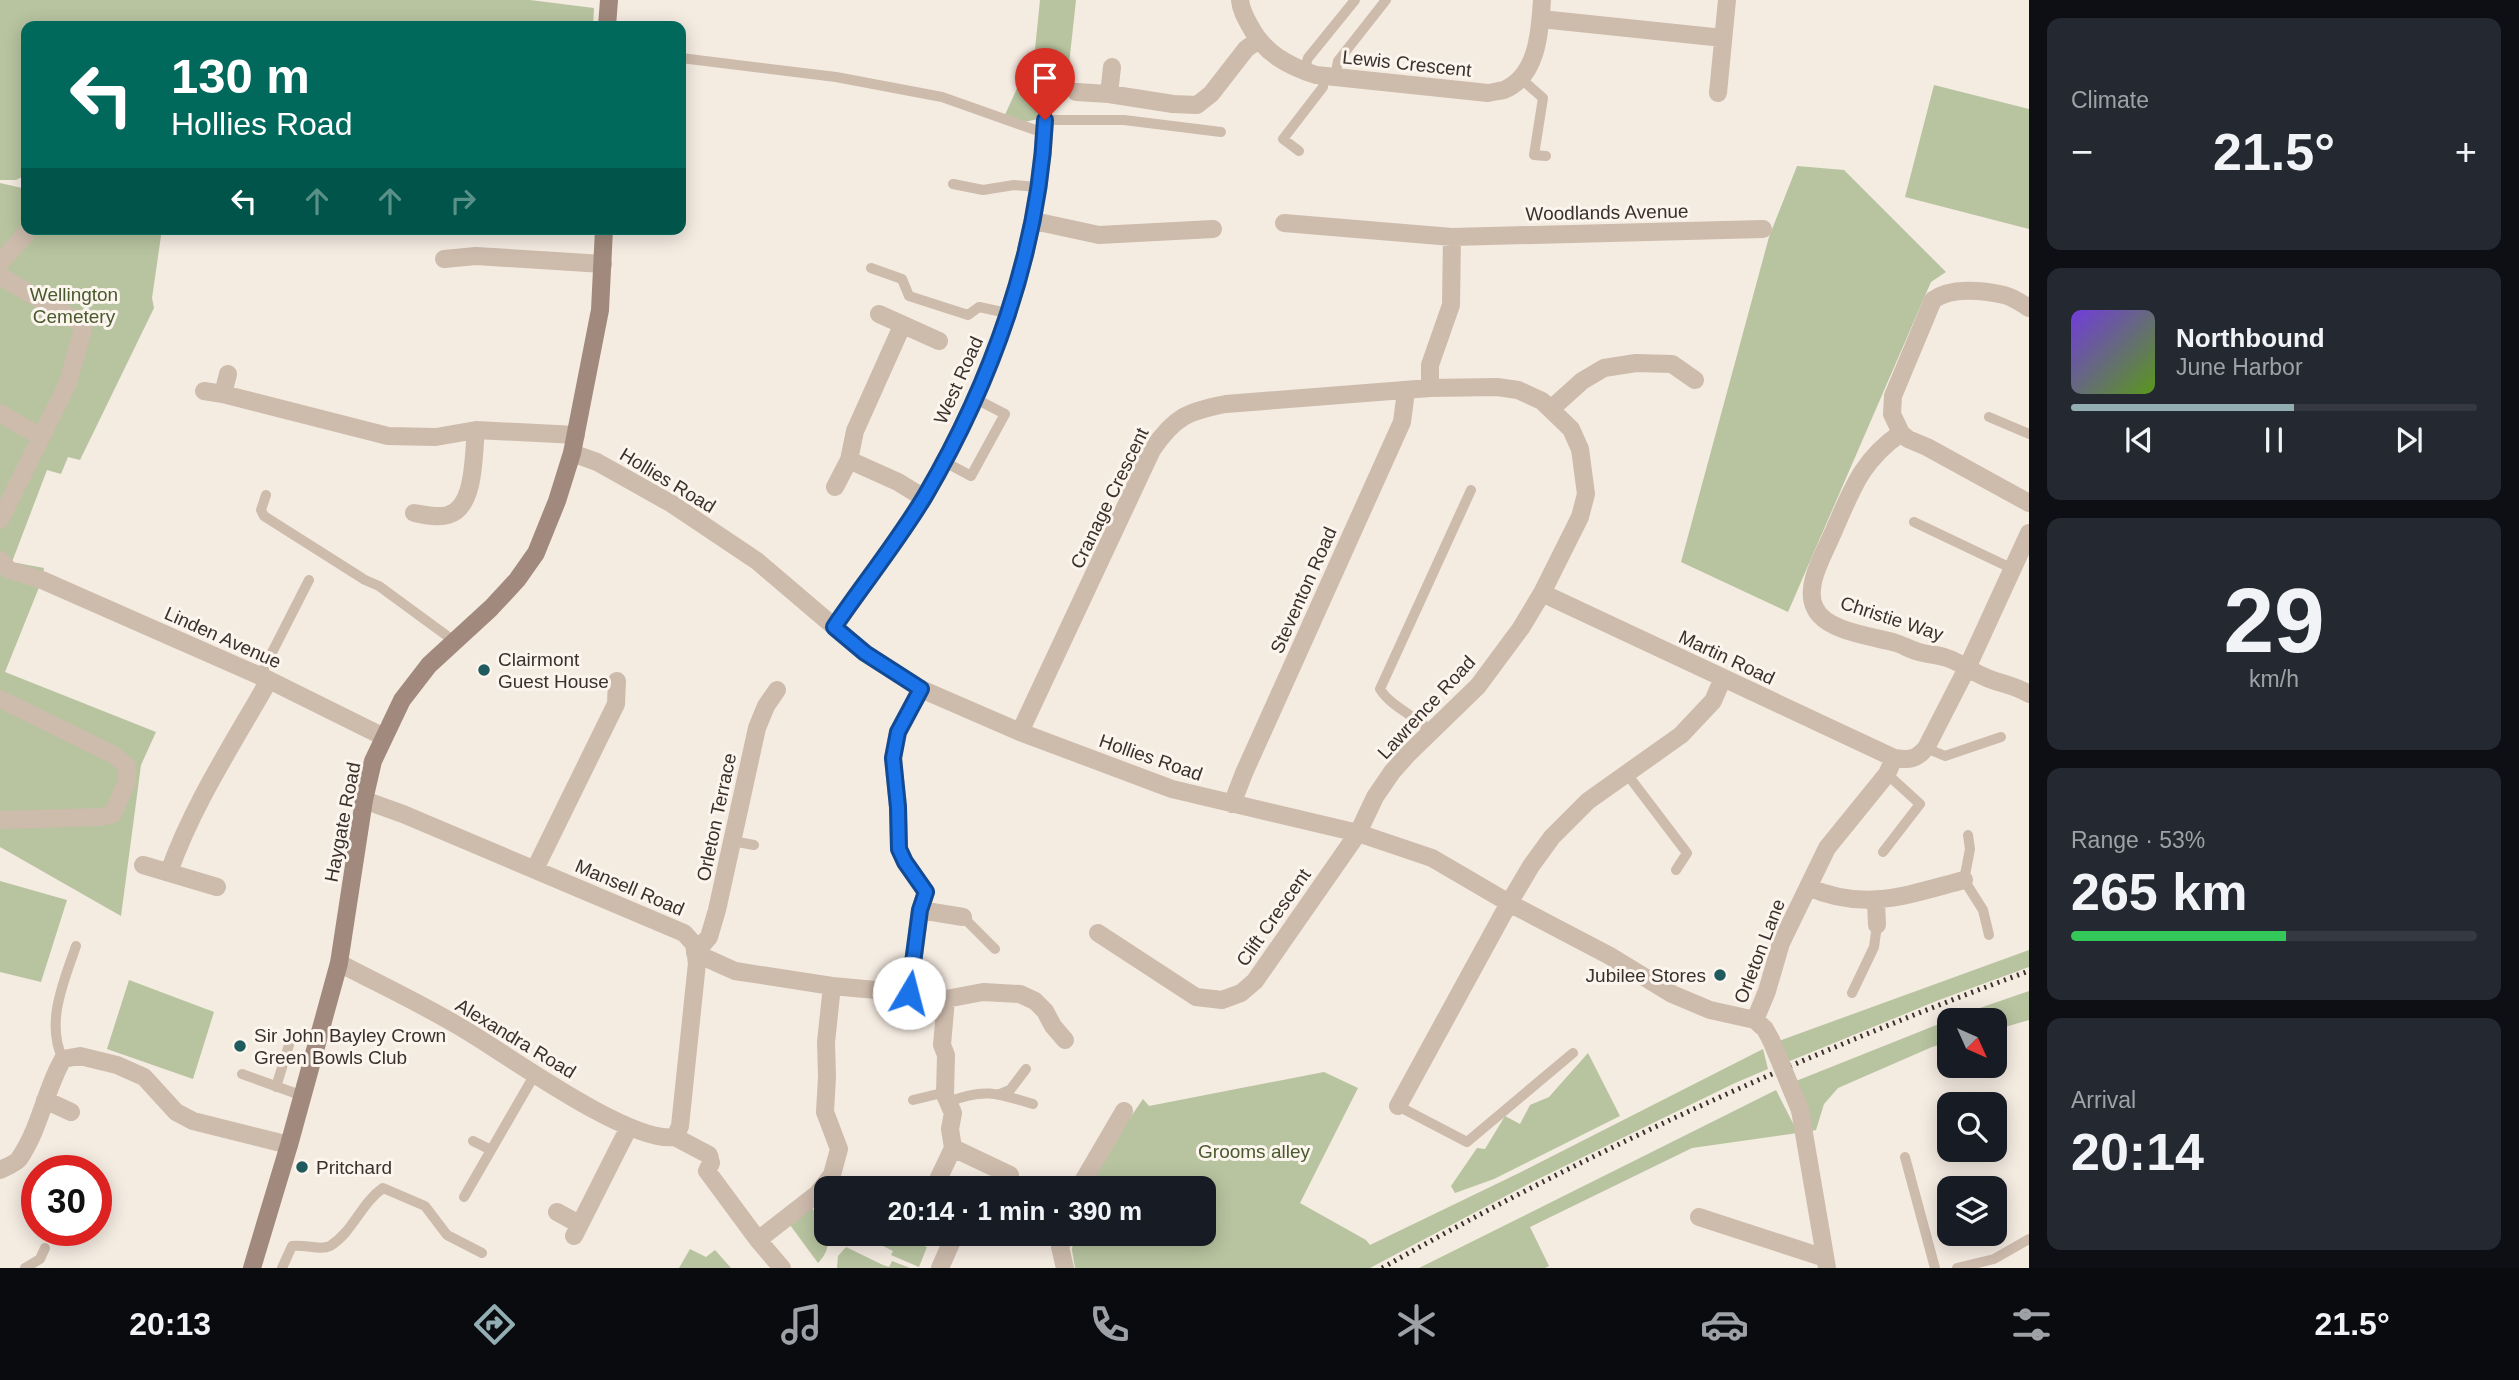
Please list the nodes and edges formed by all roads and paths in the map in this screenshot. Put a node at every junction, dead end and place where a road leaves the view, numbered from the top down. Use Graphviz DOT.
graph roads {
  1 [pos="609,0"];
  2 [pos="1240,0"];
  3 [pos="1355,0"];
  4 [pos="1386,0"];
  5 [pos="1542,0"];
  6 [pos="1727,0"];
  7 [pos="1541,19"];
  8 [pos="607,21"];
  9 [pos="1723,37"];
  10 [pos="1257,41"];
  11 [pos="686,59"];
  12 [pos="1112,67"];
  13 [pos="1304,71"];
  14 [pos="1329,76"];
  15 [pos="1520,78"];
  16 [pos="1076,92"];
  17 [pos="1718,93"];
  18 [pos="1109,94"];
  19 [pos="1044,127"];
  20 [pos="1222,132"];
  21 [pos="1299,151"];
  22 [pos="1546,156"];
  23 [pos="953,184"];
  24 [pos="1038,187"];
  25 [pos="1034,221"];
  26 [pos="1284,223"];
  27 [pos="1213,229"];
  28 [pos="1763,229"];
  29 [pos="25,235"];
  30 [pos="604,235"];
  31 [pos="1452,237"];
  32 [pos="444,259"];
  33 [pos="0,263"];
  34 [pos="603,264"];
  35 [pos="871,268"];
  36 [pos="0,276"];
  37 [pos="2029,308"];
  38 [pos="1007,313"];
  39 [pos="878,314"];
  40 [pos="902,326"];
  41 [pos="939,341"];
  42 [pos="228,374"];
  43 [pos="1695,380"];
  44 [pos="1430,388"];
  45 [pos="204,391"];
  46 [pos="1406,391"];
  47 [pos="223,394"];
  48 [pos="974,398"];
  49 [pos="1551,409"];
  50 [pos="0,413"];
  51 [pos="1989,416"];
  52 [pos="476,430"];
  53 [pos="1901,433"];
  54 [pos="2029,434"];
  55 [pos="41,437"];
  56 [pos="574,444"];
  57 [pos="849,460"];
  58 [pos="943,461"];
  59 [pos="835,487"];
  60 [pos="1471,490"];
  61 [pos="266,495"];
  62 [pos="924,498"];
  63 [pos="2029,503"];
  64 [pos="414,513"];
  65 [pos="0,520"];
  66 [pos="1914,522"];
  67 [pos="2029,533"];
  68 [pos="0,560"];
  69 [pos="2012,569"];
  70 [pos="309,580"];
  71 [pos="1542,593"];
  72 [pos="834,627"];
  73 [pos="454,641"];
  74 [pos="1967,668"];
  75 [pos="264,678"];
  76 [pos="1723,678"];
  77 [pos="617,681"];
  78 [pos="921,689"];
  79 [pos="777,690"];
  80 [pos="2029,694"];
  81 [pos="0,699"];
  82 [pos="1020,732"];
  83 [pos="1432,732"];
  84 [pos="383,737"];
  85 [pos="2001,737"];
  86 [pos="1926,748"];
  87 [pos="1891,766"];
  88 [pos="1627,774"];
  89 [pos="364,800"];
  90 [pos="1232,804"];
  91 [pos="0,821"];
  92 [pos="1358,833"];
  93 [pos="1968,835"];
  94 [pos="732,841"];
  95 [pos="754,845"];
  96 [pos="1882,852"];
  97 [pos="143,865"];
  98 [pos="535,869"];
  99 [pos="1676,870"];
  100 [pos="169,872"];
  101 [pos="1964,880"];
  102 [pos="217,887"];
  103 [pos="1808,887"];
  104 [pos="1876,901"];
  105 [pos="1509,903"];
  106 [pos="920,910"];
  107 [pos="963,917"];
  108 [pos="1877,925"];
  109 [pos="1098,933"];
  110 [pos="1989,935"];
  111 [pos="76,946"];
  112 [pos="695,948"];
  113 [pos="995,949"];
  114 [pos="339,963"];
  115 [pos="832,986"];
  116 [pos="909,993"];
  117 [pos="1852,993"];
  118 [pos="946,999"];
  119 [pos="1755,1020"];
  120 [pos="292,1035"];
  121 [pos="1065,1040"];
  122 [pos="1573,1053"];
  123 [pos="63,1059"];
  124 [pos="1026,1069"];
  125 [pos="242,1074"];
  126 [pos="536,1074"];
  127 [pos="276,1087"];
  128 [pos="1000,1094"];
  129 [pos="303,1096"];
  130 [pos="947,1097"];
  131 [pos="45,1100"];
  132 [pos="913,1100"];
  133 [pos="1033,1104"];
  134 [pos="1398,1106"];
  135 [pos="1124,1111"];
  136 [pos="71,1112"];
  137 [pos="629,1127"];
  138 [pos="675,1137"];
  139 [pos="473,1141"];
  140 [pos="289,1145"];
  141 [pos="953,1148"];
  142 [pos="491,1150"];
  143 [pos="1905,1157"];
  144 [pos="0,1170"];
  145 [pos="940,1176"];
  146 [pos="1009,1176"];
  147 [pos="1086,1176"];
  148 [pos="464,1197"];
  149 [pos="557,1212"];
  150 [pos="1699,1217"];
  151 [pos="2029,1239"];
  152 [pos="758,1240"];
  153 [pos="950,1246"];
  154 [pos="1060,1246"];
  155 [pos="46,1248"];
  156 [pos="482,1253"];
  157 [pos="1826,1263"];
  158 [pos="25,1268"];
  159 [pos="252,1268"];
  160 [pos="282,1268"];
  161 [pos="782,1268"];
  162 [pos="940,1268"];
  163 [pos="1065,1268"];
  164 [pos="1935,1268"];
  165 [pos="1956,1268"];
  1 -- 8 [label="street"];
  2 -- 10 [label="street, Lewis Crescent"];
  3 -- 13 [label="lane"];
  4 -- 14 [label="lane"];
  5 -- 7 [label="street"];
  6 -- 9 [label="street"];
  7 -- 9 [label="street"];
  7 -- 15 [label="street"];
  9 -- 17 [label="street"];
  10 -- 13 [label="street, Lewis Crescent"];
  10 -- 18 [label="street"];
  11 -- 19 [label="lane"];
  12 -- 18 [label="street"];
  13 -- 14 [label="street, Lewis Crescent"];
  14 -- 15 [label="street, Lewis Crescent"];
  14 -- 21 [label="lane"];
  15 -- 22 [label="lane"];
  16 -- 18 [label="street"];
  19 -- 20 [label="lane"];
  19 -- 24 [label="street, West Road"];
  23 -- 24 [label="lane"];
  24 -- 25 [label="street, West Road"];
  25 -- 27 [label="street"];
  25 -- 38 [label="street, West Road"];
  26 -- 31 [label="street, Woodlands Avenue"];
  28 -- 31 [label="street, Woodlands Avenue"];
  29 -- 33 [label="street"];
  30 -- 34 [label="street, Haygate Road"];
  31 -- 44 [label="street"];
  32 -- 34 [label="street"];
  34 -- 56 [label="street, Haygate Road"];
  35 -- 38 [label="lane"];
  36 -- 55 [label="street"];
  37 -- 53 [label="street"];
  38 -- 48 [label="street, West Road"];
  39 -- 40 [label="street"];
  40 -- 41 [label="street"];
  40 -- 57 [label="street"];
  42 -- 47 [label="street"];
  43 -- 49 [label="street"];
  44 -- 46 [label="street, Lawrence Road"];
  44 -- 49 [label="street, Lawrence Road"];
  45 -- 47 [label="street, Hollies Road"];
  46 -- 82 [label="street, Cranage Crescent"];
  46 -- 90 [label="street, Steventon Road"];
  47 -- 52 [label="street, Hollies Road"];
  48 -- 58 [label="street, West Road"];
  48 -- 58 [label="lane"];
  49 -- 71 [label="street, Lawrence Road"];
  50 -- 55 [label="street"];
  51 -- 54 [label="lane"];
  52 -- 56 [label="street, Hollies Road"];
  52 -- 64 [label="street"];
  53 -- 63 [label="street"];
  53 -- 74 [label="street, Christie Way"];
  55 -- 65 [label="street"];
  56 -- 72 [label="street, Hollies Road"];
  56 -- 73 [label="street, Haygate Road"];
  57 -- 59 [label="street"];
  57 -- 62 [label="street"];
  58 -- 62 [label="street, West Road"];
  60 -- 83 [label="lane"];
  61 -- 73 [label="lane"];
  62 -- 72 [label="street, West Road"];
  66 -- 69 [label="lane"];
  67 -- 69 [label="street"];
  68 -- 75 [label="street, Linden Avenue"];
  69 -- 74 [label="street"];
  70 -- 75 [label="lane"];
  71 -- 76 [label="street, Martin Road"];
  71 -- 83 [label="street, Lawrence Road"];
  72 -- 78 [label="street, Hollies Road"];
  73 -- 84 [label="street, Haygate Road"];
  74 -- 80 [label="street, Christie Way"];
  74 -- 86 [label="street"];
  75 -- 84 [label="street, Linden Avenue"];
  75 -- 100 [label="street"];
  76 -- 87 [label="street, Martin Road"];
  76 -- 88 [label="street"];
  77 -- 98 [label="street"];
  78 -- 82 [label="street, Hollies Road"];
  78 -- 106 [label="street"];
  79 -- 94 [label="street, Orleton Terrace"];
  81 -- 91 [label="street"];
  82 -- 90 [label="street, Hollies Road"];
  83 -- 92 [label="street, Lawrence Road"];
  84 -- 89 [label="street, Haygate Road"];
  85 -- 86 [label="lane"];
  86 -- 87 [label="street"];
  87 -- 96 [label="lane"];
  87 -- 103 [label="street, Orleton Lane"];
  88 -- 99 [label="lane"];
  88 -- 105 [label="street"];
  89 -- 98 [label="street, Mansell Road"];
  89 -- 114 [label="street, Haygate Road"];
  90 -- 92 [label="street, Hollies Road"];
  92 -- 105 [label="street, Hollies Road"];
  92 -- 109 [label="street, Clift Crescent"];
  93 -- 101 [label="lane"];
  94 -- 95 [label="lane"];
  94 -- 112 [label="street, Orleton Terrace"];
  97 -- 100 [label="street"];
  98 -- 112 [label="street, Mansell Road"];
  100 -- 102 [label="street"];
  101 -- 104 [label="street"];
  101 -- 110 [label="lane"];
  103 -- 104 [label="street"];
  103 -- 119 [label="street, Orleton Lane"];
  104 -- 108 [label="street"];
  105 -- 119 [label="street, Hollies Road"];
  105 -- 134 [label="street"];
  106 -- 107 [label="street"];
  106 -- 116 [label="street"];
  107 -- 113 [label="lane"];
  108 -- 117 [label="lane"];
  111 -- 123 [label="lane"];
  112 -- 115 [label="street, Mansell Road"];
  112 -- 138 [label="street"];
  114 -- 126 [label="street, Alexandra Road"];
  114 -- 129 [label="street, Haygate Road"];
  115 -- 116 [label="street, Mansell Road"];
  115 -- 152 [label="street"];
  116 -- 118 [label="street, Mansell Road"];
  118 -- 121 [label="street, Mansell Road"];
  118 -- 130 [label="street"];
  119 -- 157 [label="street, Orleton Lane, bridge"];
  120 -- 127 [label="lane"];
  122 -- 134 [label="lane"];
  123 -- 131 [label="street"];
  123 -- 140 [label="street"];
  124 -- 128 [label="lane"];
  125 -- 127 [label="lane"];
  126 -- 137 [label="street, Alexandra Road"];
  126 -- 142 [label="lane"];
  127 -- 129 [label="lane"];
  128 -- 130 [label="lane"];
  128 -- 133 [label="lane"];
  129 -- 140 [label="street, Haygate Road"];
  130 -- 132 [label="lane"];
  130 -- 141 [label="street"];
  131 -- 136 [label="street"];
  131 -- 144 [label="street"];
  135 -- 147 [label="street"];
  137 -- 138 [label="street, Alexandra Road"];
  137 -- 149 [label="street"];
  138 -- 152 [label="street, Alexandra Road"];
  139 -- 142 [label="lane"];
  140 -- 159 [label="street, Haygate Road"];
  141 -- 145 [label="street"];
  141 -- 146 [label="street"];
  142 -- 148 [label="lane"];
  143 -- 164 [label="lane"];
  150 -- 157 [label="street, Orleton Lane"];
  151 -- 165 [label="lane"];
  152 -- 161 [label="street"];
  153 -- 162 [label="street"];
  154 -- 163 [label="street"];
  155 -- 158 [label="lane"];
  156 -- 160 [label="lane"];
}
